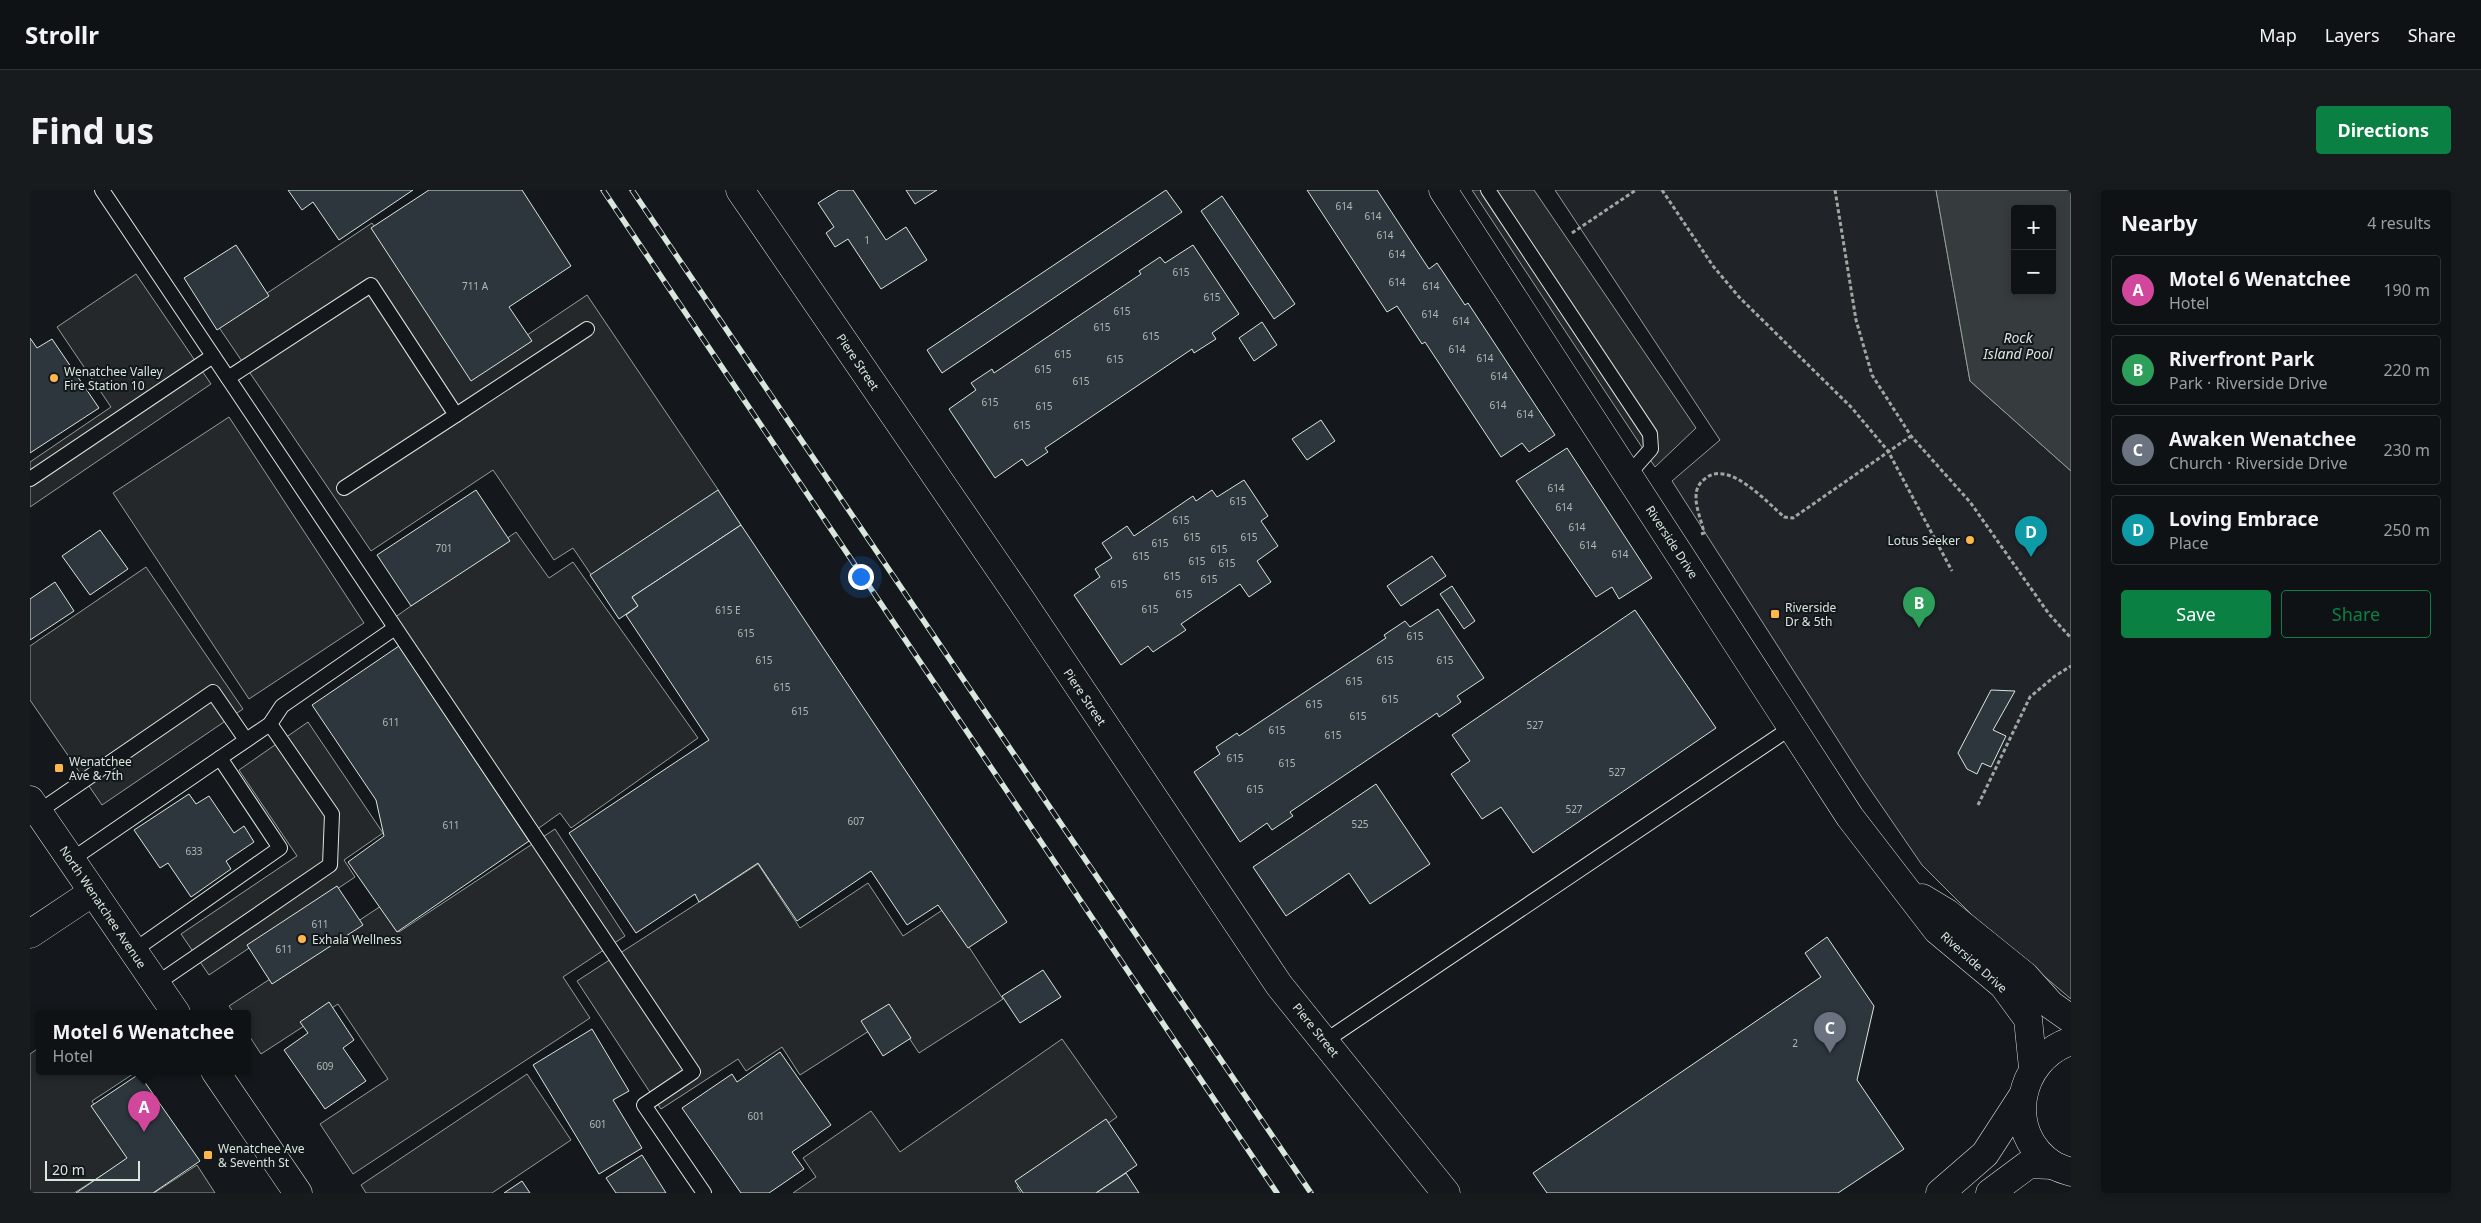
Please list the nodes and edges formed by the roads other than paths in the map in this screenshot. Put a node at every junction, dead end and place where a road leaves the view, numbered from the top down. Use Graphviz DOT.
graph roads {
  1 [pos="102,190"];
  2 [pos="1443,190"];
  3 [pos="1488,190"];
  4 [pos="744,191"];
  5 [pos="587,330"];
  6 [pos="213,356"];
  7 [pos="228,378"];
  8 [pos="456,414"];
  9 [pos="1628,475"];
  10 [pos="30,479"];
  11 [pos="344,488"];
  12 [pos="395,628"];
  13 [pos="270,724"];
  14 [pos="1792,727"];
  15 [pos="246,740"];
  16 [pos="220,758"];
  17 [pos="34,806"];
  18 [pos="71,860"];
  19 [pos="1908,890"];
  20 [pos="93,892"];
  21 [pos="30,934"];
  22 [pos="133,951"];
  23 [pos="156,984"];
  24 [pos="174,1010"];
  25 [pos="2071,1019"];
  26 [pos="1325,1041"];
  27 [pos="2071,1041"];
  28 [pos="2033,1068"];
  29 [pos="218,1075"];
  30 [pos="2022,1097"];
  31 [pos="2062,1169"];
  32 [pos="298,1193"];
  33 [pos="704,1193"];
  34 [pos="1446,1193"];
  35 [pos="1940,1193"];
  36 [pos="1990,1193"];
  1 -- 6 [label="lane"];
  2 -- 9 [label="street, Riverside Drive"];
  3 -- 9 [label="lane"];
  4 -- 26 [label="street, Piere Street"];
  5 -- 8 [label="lane"];
  6 -- 7 [label="lane"];
  6 -- 10 [label="lane"];
  7 -- 8 [label="lane"];
  7 -- 12 [label="lane"];
  8 -- 11 [label="lane"];
  9 -- 14 [label="street, Riverside Drive"];
  12 -- 13 [label="lane"];
  12 -- 33 [label="lane"];
  13 -- 15 [label="lane"];
  13 -- 23 [label="lane"];
  14 -- 19 [label="street, Riverside Drive"];
  14 -- 26 [label="lane"];
  15 -- 16 [label="lane"];
  15 -- 17 [label="lane"];
  16 -- 18 [label="lane"];
  16 -- 22 [label="lane"];
  17 -- 18 [label="street, North Wenatchee Avenue"];
  18 -- 20 [label="street, North Wenatchee Avenue"];
  19 -- 25 [label="street, Riverside Drive"];
  19 -- 28 [label="street, Riverside Drive"];
  20 -- 21 [label="street"];
  20 -- 22 [label="street, North Wenatchee Avenue"];
  22 -- 23 [label="street, North Wenatchee Avenue"];
  23 -- 24 [label="street, North Wenatchee Avenue"];
  26 -- 34 [label="street, Piere Street"];
  27 -- 28 [label="street"];
  28 -- 30 [label="street"];
  29 -- 32 [label="street"];
  30 -- 31 [label="street"];
  30 -- 35 [label="street"];
  31 -- 36 [label="street"];
}
